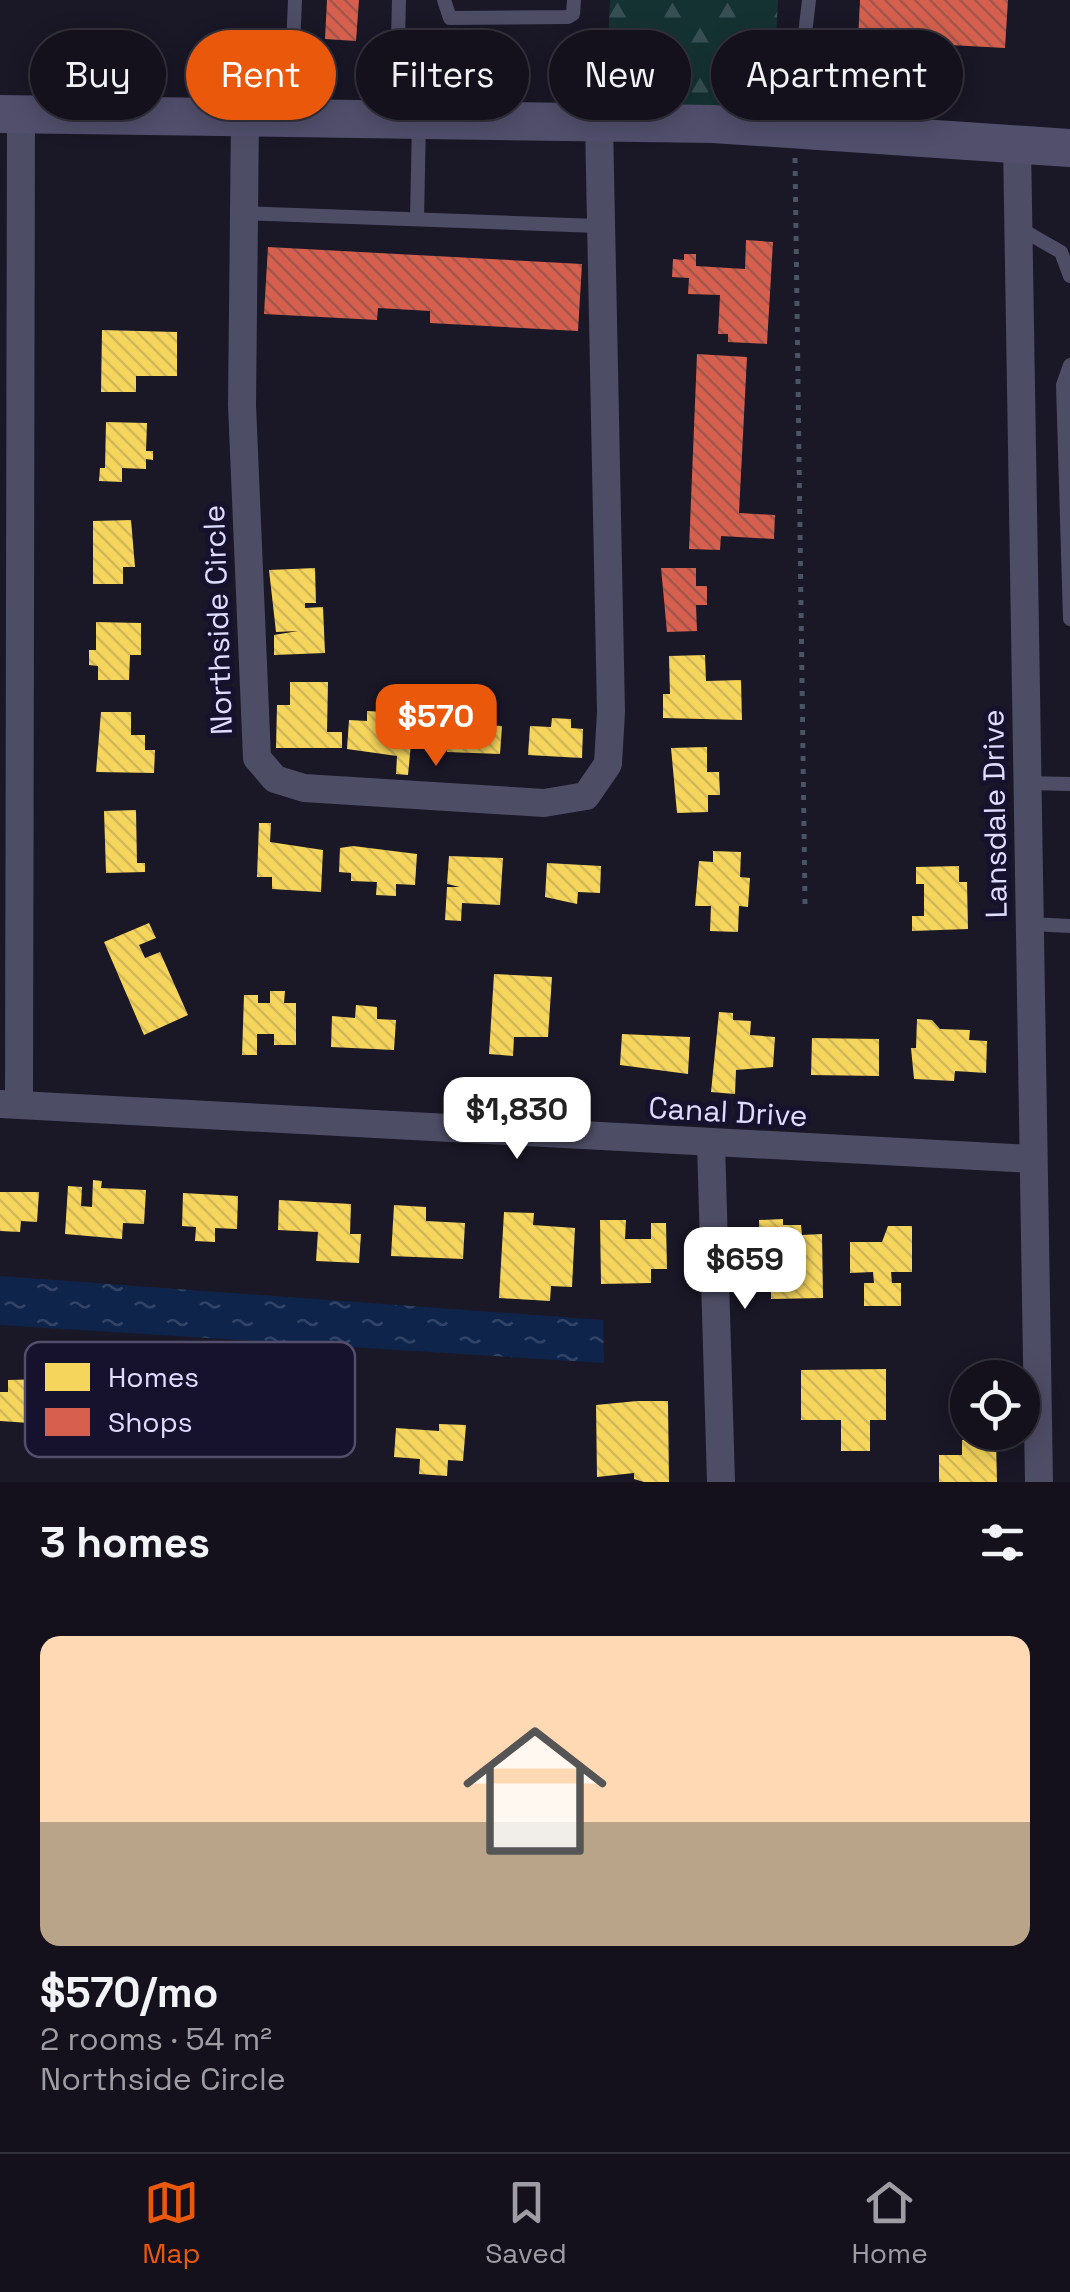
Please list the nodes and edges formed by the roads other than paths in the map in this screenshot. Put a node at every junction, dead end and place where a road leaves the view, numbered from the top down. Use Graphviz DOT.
graph roads {
  1 [pos="295,0"];
  2 [pos="399,0"];
  3 [pos="444,0"];
  4 [pos="574,0"];
  5 [pos="809,0"];
  6 [pos="294,30"];
  7 [pos="401,30"];
  8 [pos="10,114"];
  9 [pos="186,117"];
  10 [pos="245,120"];
  11 [pos="408,120"];
  12 [pos="600,123"];
  13 [pos="794,130"];
  14 [pos="1017,144"];
  15 [pos="1070,148"];
  16 [pos="244,213"];
  17 [pos="418,219"];
  18 [pos="598,226"];
  19 [pos="1018,228"];
  20 [pos="1070,276"];
  21 [pos="1070,365"];
  22 [pos="1070,618"];
  23 [pos="1027,783"];
  24 [pos="1070,784"];
  25 [pos="1030,924"];
  26 [pos="1070,926"];
  27 [pos="10,1103"];
  28 [pos="711,1144"];
  29 [pos="1033,1158"];
  30 [pos="721,1482"];
  31 [pos="1038,1482"];
  1 -- 6 [label="lane"];
  2 -- 7 [label="lane"];
  3 -- 4 [label="lane"];
  5 -- 13 [label="lane"];
  8 -- 9 [label="main road"];
  8 -- 27 [label="street"];
  10 -- 16 [label="street, Northside Circle"];
  11 -- 12 [label="main road"];
  11 -- 17 [label="lane"];
  12 -- 13 [label="main road"];
  12 -- 18 [label="street, Northside Circle"];
  13 -- 14 [label="main road"];
  14 -- 15 [label="main road"];
  14 -- 19 [label="street, Lansdale Drive"];
  16 -- 17 [label="lane"];
  16 -- 18 [label="street, Northside Circle"];
  17 -- 18 [label="lane"];
  19 -- 20 [label="lane"];
  19 -- 23 [label="street, Lansdale Drive"];
  21 -- 22 [label="lane"];
  23 -- 24 [label="lane"];
  23 -- 25 [label="street, Lansdale Drive"];
  25 -- 26 [label="lane"];
  25 -- 29 [label="street, Lansdale Drive"];
  27 -- 28 [label="street, Canal Drive"];
  28 -- 29 [label="street, Canal Drive"];
  28 -- 30 [label="street"];
  29 -- 31 [label="street, Lansdale Drive"];
}
